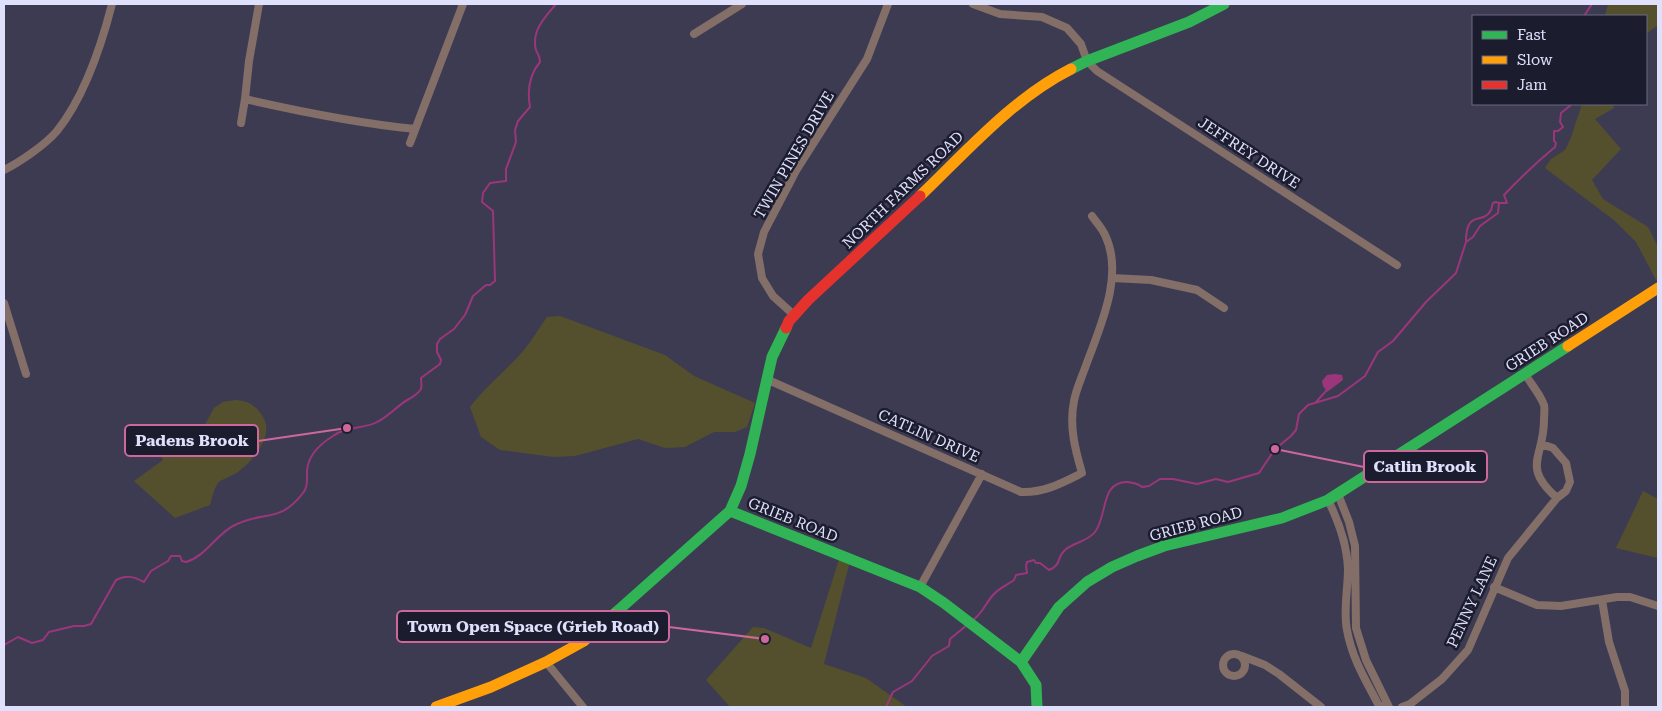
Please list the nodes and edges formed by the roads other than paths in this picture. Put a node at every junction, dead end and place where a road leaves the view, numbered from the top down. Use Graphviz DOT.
graph roads {
  1 [pos="112,4"];
  2 [pos="259,4"];
  3 [pos="463,4"];
  4 [pos="742,4"];
  5 [pos="888,4"];
  6 [pos="973,4"];
  7 [pos="1223,4"];
  8 [pos="694,34"];
  9 [pos="1088,61"];
  10 [pos="245,99"];
  11 [pos="241,123"];
  12 [pos="415,129"];
  13 [pos="410,143"];
  14 [pos="4,170"];
  15 [pos="1092,216"];
  16 [pos="1398,265"];
  17 [pos="1112,278"];
  18 [pos="1658,288"];
  19 [pos="4,303"];
  20 [pos="1224,308"];
  21 [pos="794,315"];
  22 [pos="26,374"];
  23 [pos="1525,374"];
  24 [pos="766,379"];
  25 [pos="1541,444"];
  26 [pos="982,474"];
  27 [pos="1338,494"];
  28 [pos="1557,498"];
  29 [pos="1328,500"];
  30 [pos="730,511"];
  31 [pos="920,587"];
  32 [pos="1494,588"];
  33 [pos="1602,600"];
  34 [pos="1658,606"];
  35 [pos="1242,656"];
  36 [pos="546,662"];
  37 [pos="1022,662"];
  38 [pos="436,707"];
  39 [pos="583,707"];
  40 [pos="1037,707"];
  41 [pos="1321,707"];
  42 [pos="1384,707"];
  43 [pos="1389,707"];
  44 [pos="1402,707"];
  45 [pos="1625,707"];
  1 -- 14 [label="street"];
  2 -- 10 [label="street"];
  3 -- 12 [label="street"];
  4 -- 8 [label="street"];
  5 -- 21 [label="street, TWIN PINES DRIVE"];
  6 -- 9 [label="street"];
  7 -- 9 [label="main road, NORTH FARMS ROAD"];
  9 -- 16 [label="street, JEFFREY DRIVE"];
  9 -- 21 [label="main road, NORTH FARMS ROAD"];
  10 -- 11 [label="street"];
  10 -- 12 [label="street"];
  12 -- 13 [label="street"];
  15 -- 17 [label="street"];
  17 -- 20 [label="street"];
  17 -- 26 [label="street, CATLIN DRIVE"];
  18 -- 23 [label="main road, GRIEB ROAD"];
  19 -- 22 [label="street"];
  21 -- 24 [label="main road, NORTH FARMS ROAD"];
  23 -- 25 [label="street"];
  23 -- 27 [label="main road, GRIEB ROAD"];
  24 -- 26 [label="street, CATLIN DRIVE"];
  24 -- 30 [label="main road, NORTH FARMS ROAD"];
  25 -- 28 [label="street"];
  25 -- 28 [label="street, PENNY LANE"];
  26 -- 31 [label="street"];
  27 -- 29 [label="main road, GRIEB ROAD"];
  27 -- 43 [label="street"];
  28 -- 32 [label="street, PENNY LANE"];
  29 -- 37 [label="main road, GRIEB ROAD"];
  29 -- 42 [label="street"];
  30 -- 31 [label="main road, GRIEB ROAD"];
  30 -- 36 [label="main road"];
  31 -- 37 [label="main road, GRIEB ROAD"];
  32 -- 33 [label="street"];
  32 -- 44 [label="street, PENNY LANE"];
  33 -- 34 [label="street"];
  33 -- 45 [label="street"];
  35 -- 41 [label="street"];
  36 -- 38 [label="main road"];
  36 -- 39 [label="street"];
  37 -- 40 [label="main road"];
}
